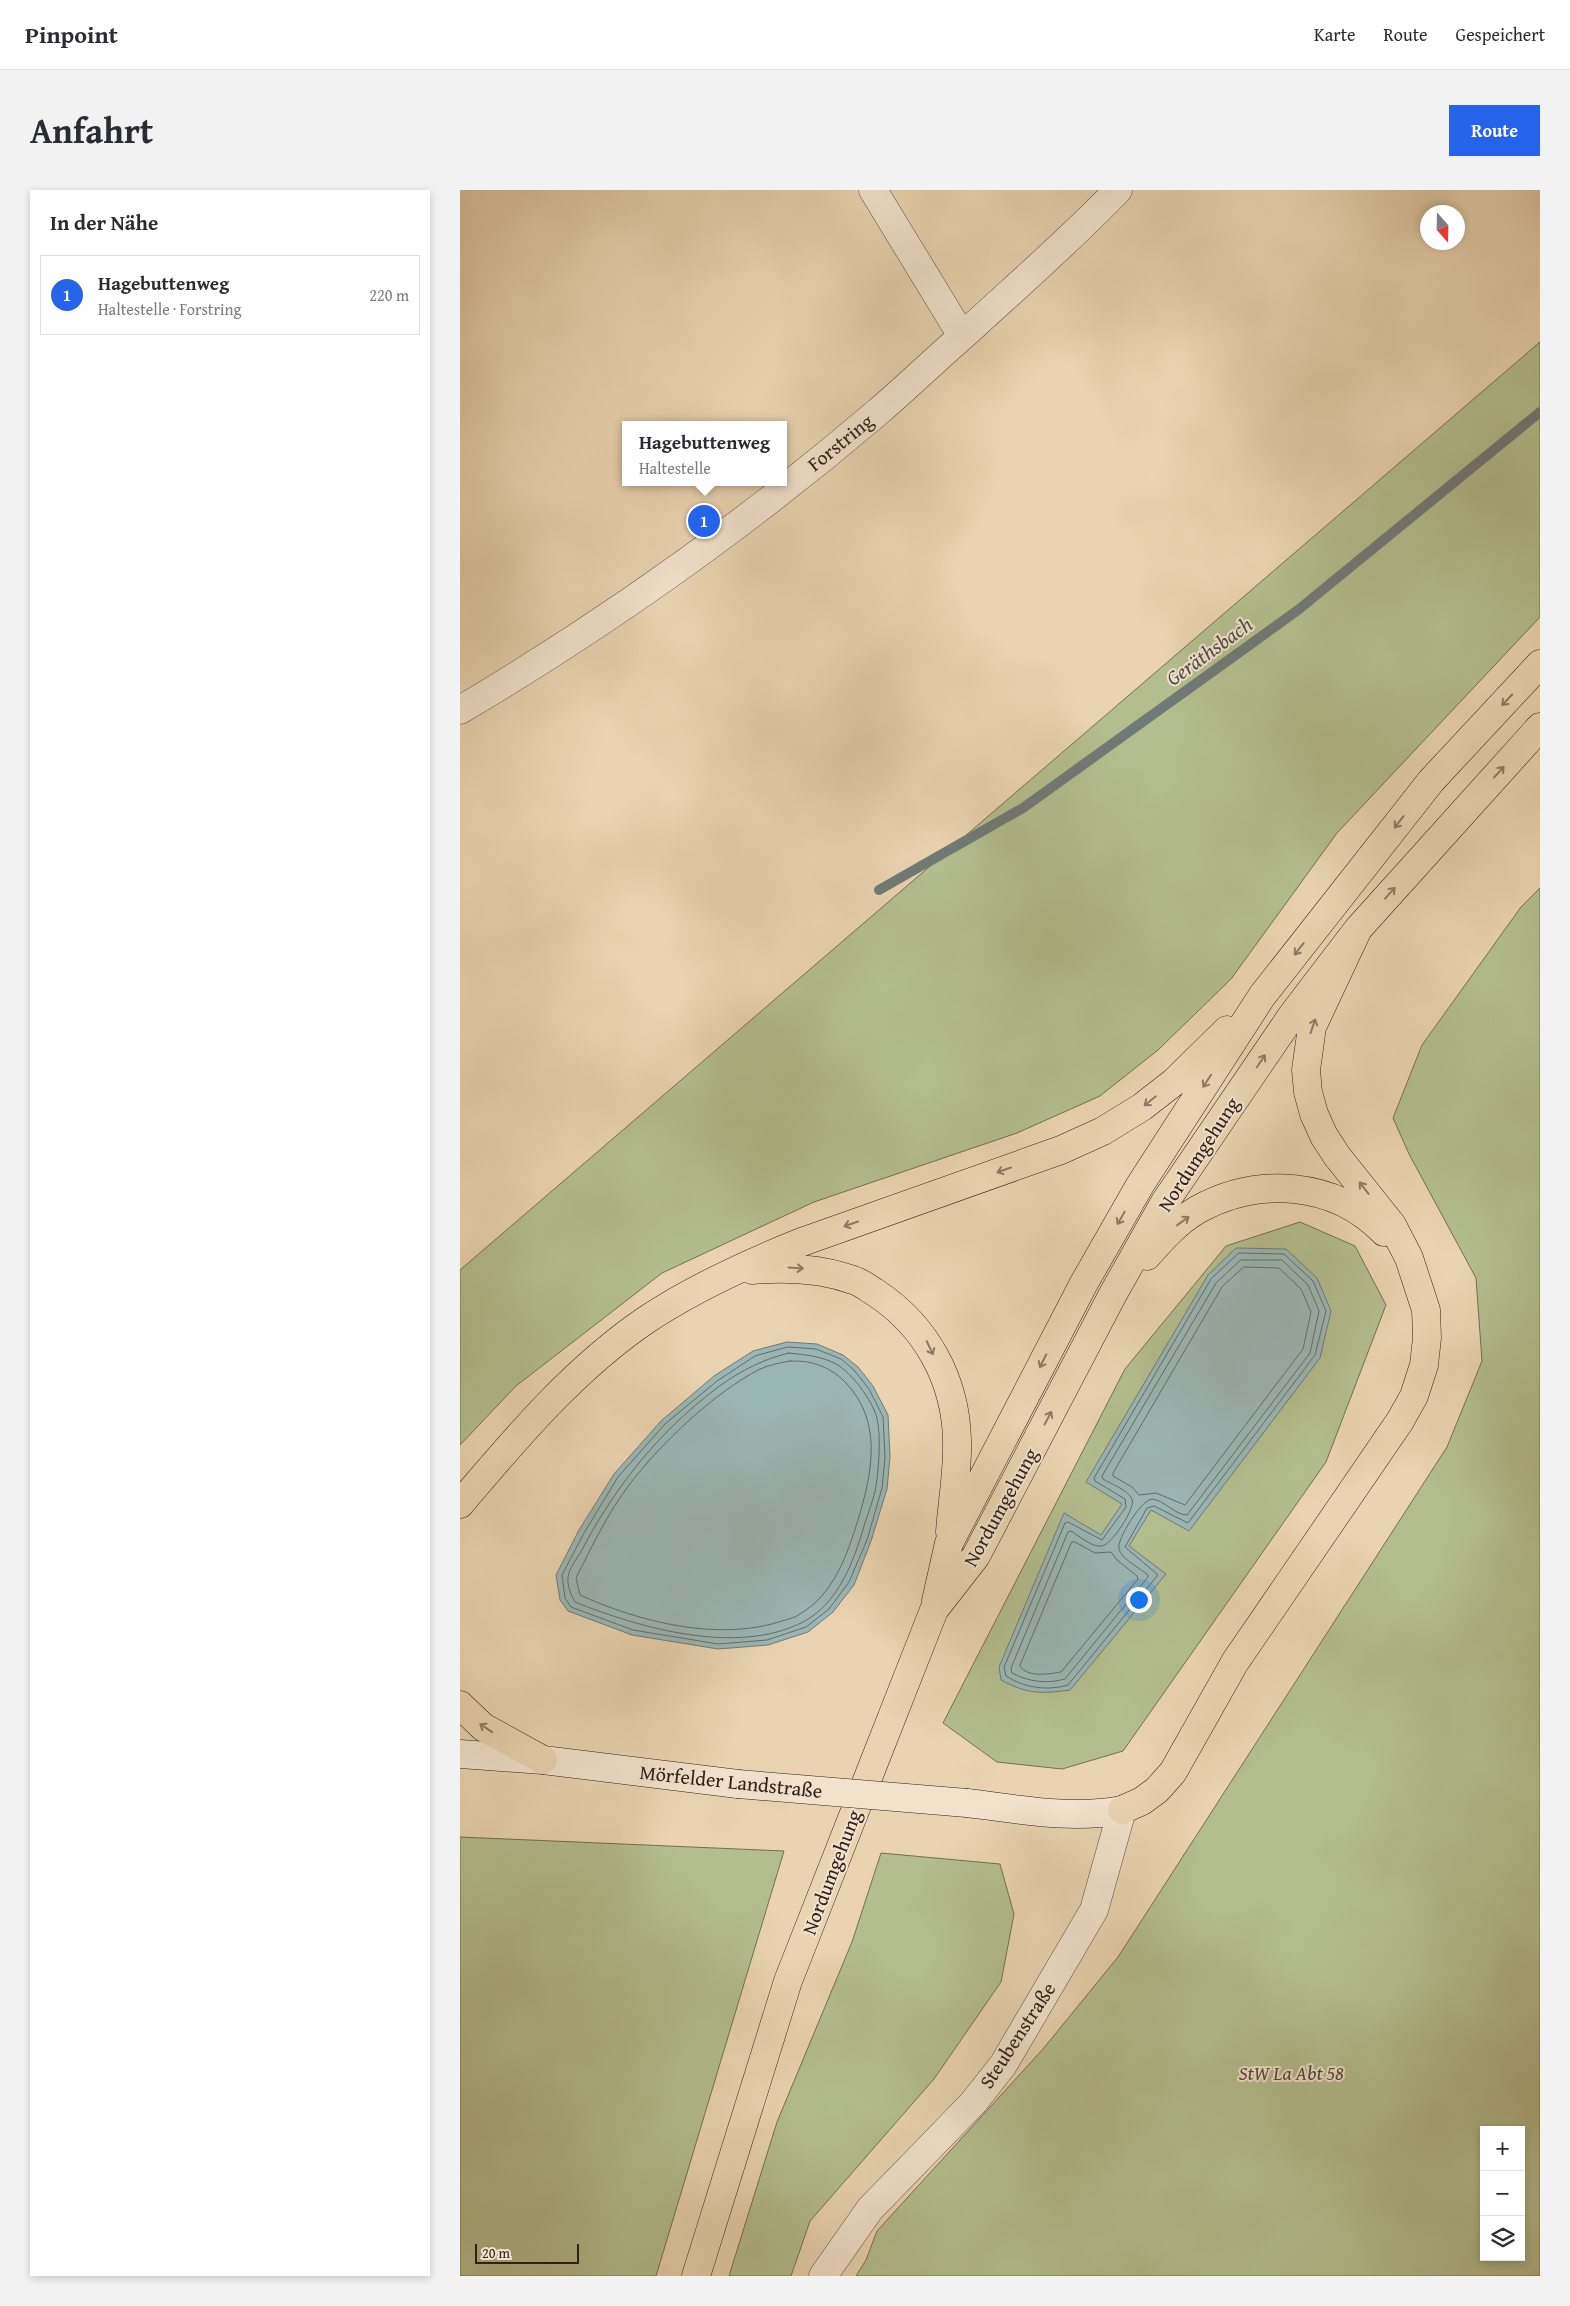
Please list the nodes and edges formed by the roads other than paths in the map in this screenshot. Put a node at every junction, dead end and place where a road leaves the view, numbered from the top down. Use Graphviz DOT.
graph roads {
  1 [pos="874,190"];
  2 [pos="1118,190"];
  3 [pos="962,336"];
  4 [pos="787,484"];
  5 [pos="784,486"];
  6 [pos="1540,664"];
  7 [pos="460,710"];
  8 [pos="1540,727"];
  9 [pos="1358,930"];
  10 [pos="1262,996"];
  11 [pos="1409,1258"];
  12 [pos="714,1281"];
  13 [pos="1113,1294"];
  14 [pos="491,1468"];
  15 [pos="460,1504"];
  16 [pos="460,1516"];
  17 [pos="950,1543"];
  18 [pos="934,1610"];
  19 [pos="460,1705"];
  20 [pos="460,1754"];
  21 [pos="544,1760"];
  22 [pos="1122,1810"];
  23 [pos="696,2276"];
  24 [pos="823,2276"];
  1 -- 3 [label="street"];
  2 -- 3 [label="street, Forstring"];
  3 -- 4 [label="street, Forstring"];
  5 -- 7 [label="street, Forstring"];
  6 -- 10 [label="main road, one-way"];
  9 -- 8 [label="main road, one-way"];
  11 -- 9 [label="main road, one-way"];
  13 -- 9 [label="main road, Nordumgehung, one-way"];
  10 -- 12 [label="main road, one-way"];
  10 -- 17 [label="main road, one-way"];
  13 -- 11 [label="main road, one-way"];
  11 -- 22 [label="main road"];
  12 -- 14 [label="main road"];
  12 -- 17 [label="main road, one-way"];
  18 -- 13 [label="main road, Nordumgehung, one-way"];
  14 -- 15 [label="main road"];
  14 -- 16 [label="main road"];
  17 -- 18 [label="main road"];
  18 -- 23 [label="main road, Nordumgehung"];
  21 -- 19 [label="main road, one-way"];
  20 -- 21 [label="street, Mörfelder Landstraße"];
  21 -- 22 [label="street, Mörfelder Landstraße, bridge"];
  22 -- 24 [label="street, Steubenstraße"];
}
